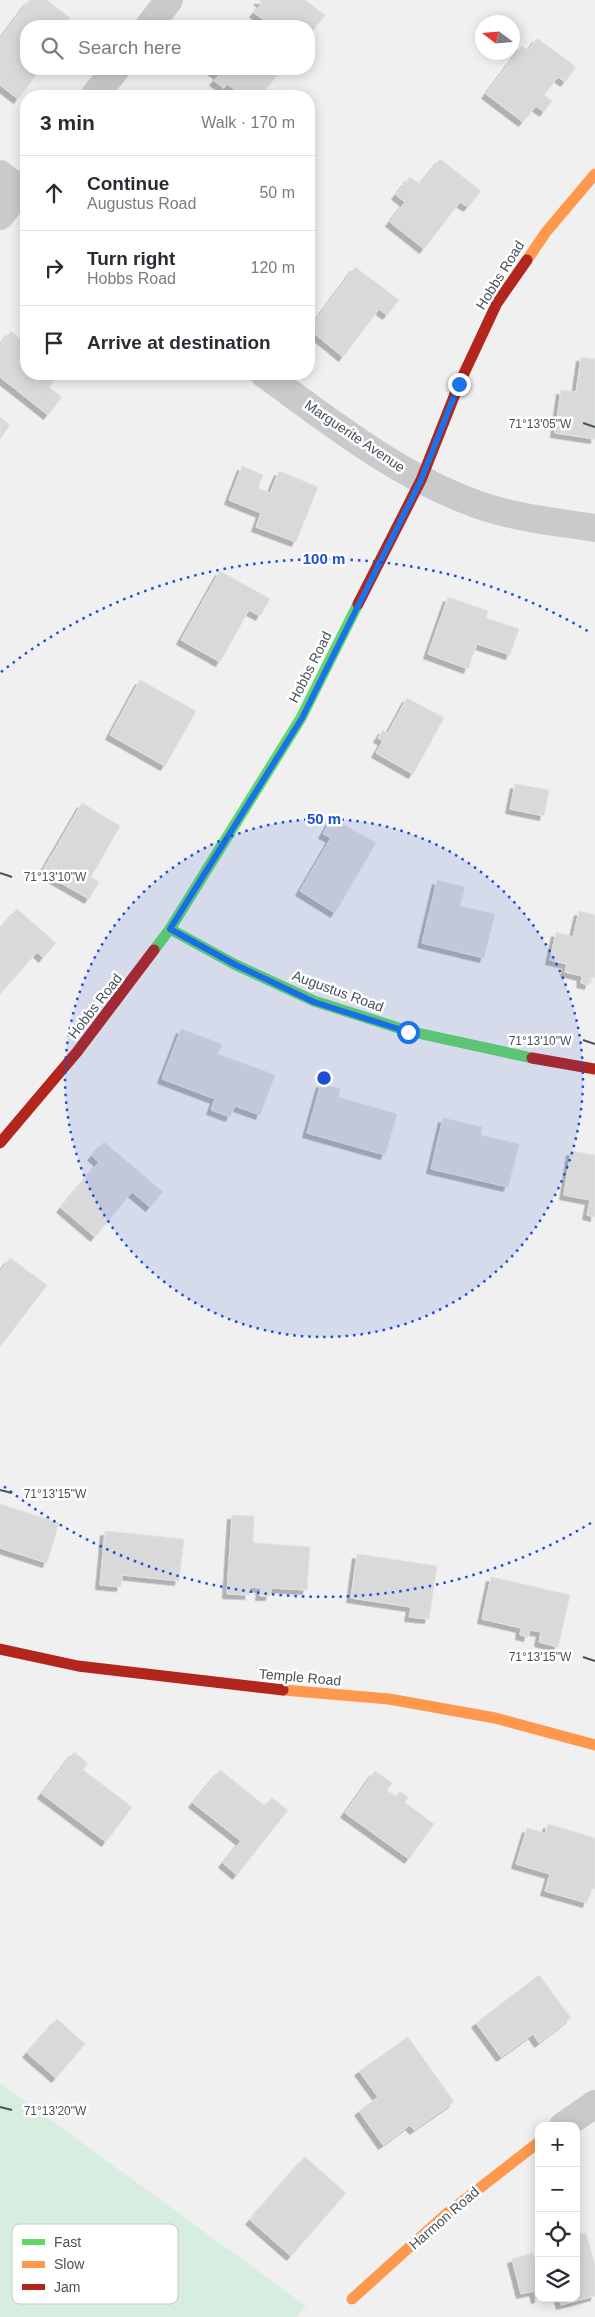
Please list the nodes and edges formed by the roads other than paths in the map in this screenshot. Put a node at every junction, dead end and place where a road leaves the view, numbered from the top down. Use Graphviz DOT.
graph roads {
  1 [pos="169,0"];
  2 [pos="154,20"];
  3 [pos="111,75"];
  4 [pos="99,90"];
  5 [pos="595,174"];
  6 [pos="18,185"];
  7 [pos="0,216"];
  8 [pos="272,380"];
  9 [pos="421,480"];
  10 [pos="595,528"];
  11 [pos="170,929"];
  12 [pos="595,1069"];
  13 [pos="0,1143"];
  14 [pos="0,1649"];
  15 [pos="595,1745"];
  16 [pos="595,2104"];
  17 [pos="569,2122"];
  18 [pos="535,2145"];
  19 [pos="352,2299"];
  1 -- 2 [label="street"];
  3 -- 4 [label="street"];
  5 -- 9 [label="street, Hobbs Road"];
  6 -- 7 [label="street"];
  8 -- 9 [label="street, Marguerite Avenue"];
  9 -- 10 [label="street, Marguerite Avenue"];
  9 -- 11 [label="street, Hobbs Road"];
  11 -- 12 [label="street, Augustus Road"];
  11 -- 13 [label="street, Hobbs Road"];
  14 -- 15 [label="street, Temple Road"];
  16 -- 17 [label="street"];
  18 -- 19 [label="street, Harmon Road"];
}
